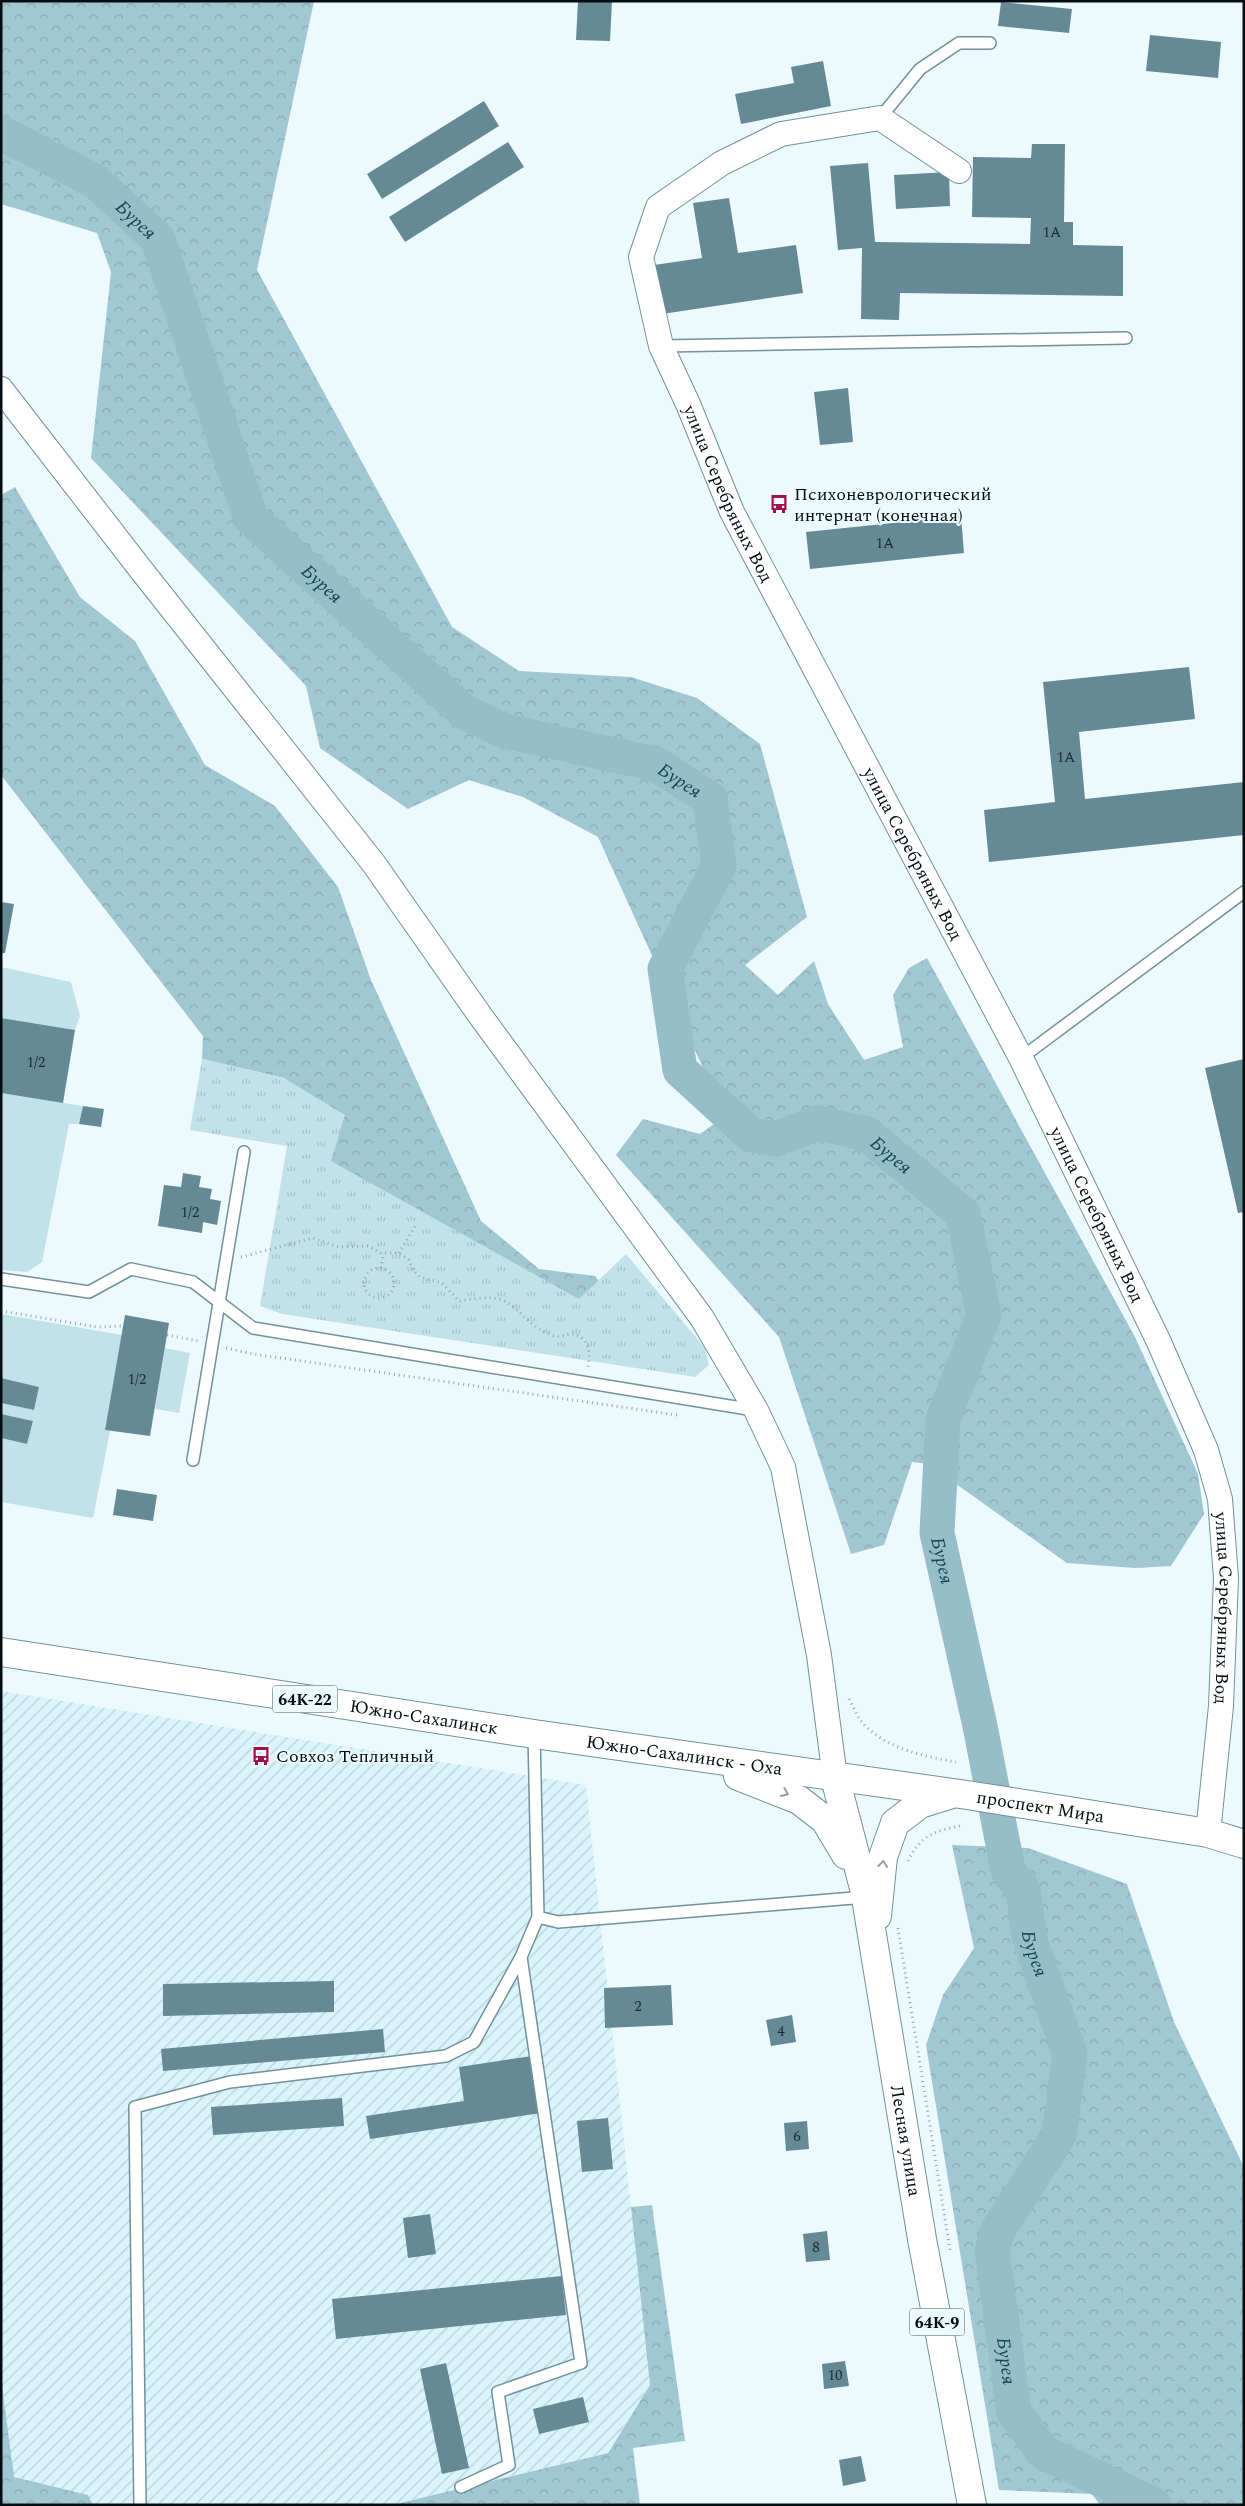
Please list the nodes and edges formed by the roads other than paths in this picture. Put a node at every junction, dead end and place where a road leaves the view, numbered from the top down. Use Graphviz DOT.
graph roads {
  1 [pos="990,43"];
  2 [pos="880,118"];
  3 [pos="959,171"];
  4 [pos="1126,338"];
  5 [pos="661,346"];
  6 [pos="1,389"];
  7 [pos="1244,892"];
  8 [pos="1021,1058"];
  9 [pos="244,1152"];
  10 [pos="1,1279"];
  11 [pos="220,1302"];
  12 [pos="756,1410"];
  13 [pos="193,1460"];
  14 [pos="1,1652"];
  15 [pos="534,1734"];
  16 [pos="655,1752"];
  17 [pos="835,1778"];
  18 [pos="961,1795"];
  19 [pos="1208,1833"];
  20 [pos="1244,1844"];
  21 [pos="864,1890"];
  22 [pos="538,1917"];
  23 [pos="874,1948"];
  24 [pos="521,1957"];
  25 [pos="461,2486"];
  26 [pos="140,2505"];
  27 [pos="972,2505"];
  1 -- 2 [label="lane"];
  2 -- 3 [label="street"];
  2 -- 5 [label="street, улица Серебряных Вод"];
  4 -- 5 [label="lane"];
  5 -- 8 [label="street, улица Серебряных Вод"];
  6 -- 12 [label="street"];
  7 -- 8 [label="lane"];
  8 -- 19 [label="street, улица Серебряных Вод"];
  9 -- 11 [label="lane"];
  10 -- 11 [label="lane"];
  11 -- 12 [label="lane"];
  11 -- 13 [label="lane"];
  12 -- 17 [label="street"];
  14 -- 15 [label="main road, Южно-Сахалинск / 64К-22"];
  15 -- 16 [label="main road, Южно-Сахалинск - Оха / 64К-22"];
  15 -- 22 [label="lane"];
  16 -- 17 [label="main road, Южно-Сахалинск - Оха / 64К-22"];
  16 -- 21 [label="main road, one-way"];
  17 -- 18 [label="main road, проспект Мира"];
  17 -- 21 [label="main road, Лесная улица / 64К-9"];
  18 -- 19 [label="main road, проспект Мира"];
  23 -- 18 [label="main road, one-way"];
  19 -- 20 [label="main road, проспект Мира"];
  21 -- 22 [label="lane"];
  21 -- 23 [label="main road, Лесная улица / 64К-9"];
  22 -- 24 [label="lane"];
  23 -- 27 [label="main road, Лесная улица / 64К-9"];
  24 -- 25 [label="lane"];
  24 -- 26 [label="lane"];
}
